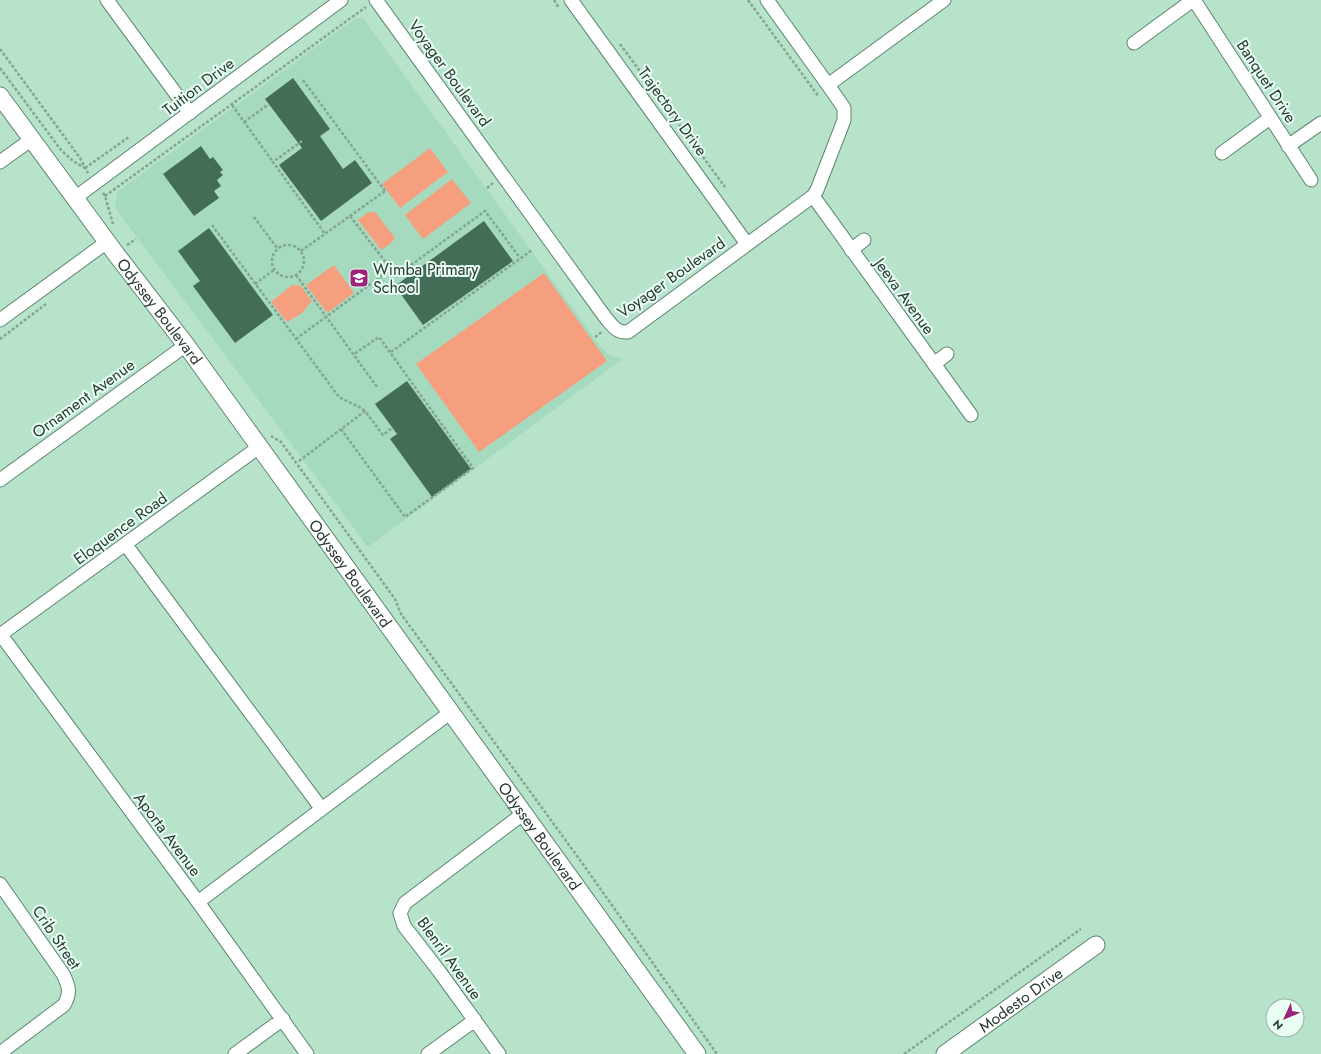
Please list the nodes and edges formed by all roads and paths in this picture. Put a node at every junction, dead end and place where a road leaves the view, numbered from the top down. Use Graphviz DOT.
graph roads {
  1 [pos="107,0"];
  2 [pos="341,0"];
  3 [pos="571,0"];
  4 [pos="748,0"];
  5 [pos="767,0"];
  6 [pos="944,0"];
  7 [pos="1193,0"];
  8 [pos="373,2"];
  9 [pos="617,39"];
  10 [pos="1134,43"];
  11 [pos="0,48"];
  12 [pos="0,68"];
  13 [pos="302,80"];
  14 [pos="828,85"];
  15 [pos="0,96"];
  16 [pos="819,98"];
  17 [pos="269,104"];
  18 [pos="232,105"];
  19 [pos="190,113"];
  20 [pos="1270,118"];
  21 [pos="244,122"];
  22 [pos="1321,123"];
  23 [pos="129,137"];
  24 [pos="32,139"];
  25 [pos="302,141"];
  26 [pos="1288,146"];
  27 [pos="1222,153"];
  28 [pos="0,162"];
  29 [pos="273,162"];
  30 [pos="85,168"];
  31 [pos="1311,180"];
  32 [pos="725,187"];
  33 [pos="812,196"];
  34 [pos="75,198"];
  35 [pos="350,216"];
  36 [pos="254,217"];
  37 [pos="212,225"];
  38 [pos="325,234"];
  39 [pos="115,237"];
  40 [pos="864,240"];
  41 [pos="747,244"];
  42 [pos="128,245"];
  43 [pos="277,248"];
  44 [pos="532,250"];
  45 [pos="851,250"];
  46 [pos="301,251"];
  47 [pos="520,258"];
  48 [pos="391,269"];
  49 [pos="274,270"];
  50 [pos="296,275"];
  51 [pos="255,284"];
  52 [pos="48,303"];
  53 [pos="327,316"];
  54 [pos="0,320"];
  55 [pos="0,339"];
  56 [pos="296,339"];
  57 [pos="186,344"];
  58 [pos="391,352"];
  59 [pos="354,354"];
  60 [pos="947,354"];
  61 [pos="934,364"];
  62 [pos="377,387"];
  63 [pos="365,411"];
  64 [pos="971,415"];
  65 [pos="392,428"];
  66 [pos="341,429"];
  67 [pos="264,441"];
  68 [pos="299,461"];
  69 [pos="0,480"];
  70 [pos="126,545"];
  71 [pos="0,635"];
  72 [pos="451,712"];
  73 [pos="321,808"];
  74 [pos="524,813"];
  75 [pos="0,884"];
  76 [pos="198,902"];
  77 [pos="1081,929"];
  78 [pos="1096,944"];
  79 [pos="283,1019"];
  80 [pos="475,1020"];
  81 [pos="0,1053"];
  82 [pos="235,1054"];
  83 [pos="307,1054"];
  84 [pos="428,1054"];
  85 [pos="499,1054"];
  86 [pos="696,1054"];
  87 [pos="717,1054"];
  88 [pos="904,1054"];
  89 [pos="945,1054"];
  1 -- 19 [label="street"];
  2 -- 19 [label="street, Tuition Drive"];
  3 -- 41 [label="street, Trajectory Drive"];
  4 -- 16 [label="path"];
  5 -- 14 [label="street, Voyager Boulevard"];
  6 -- 14 [label="street"];
  7 -- 10 [label="street"];
  7 -- 20 [label="street, Banquet Drive"];
  8 -- 18 [label="path"];
  8 -- 41 [label="street, Voyager Boulevard"];
  9 -- 32 [label="path"];
  11 -- 30 [label="path"];
  12 -- 30 [label="path"];
  13 -- 35 [label="path"];
  14 -- 33 [label="street, Voyager Boulevard"];
  15 -- 24 [label="street, Odyssey Boulevard"];
  17 -- 21 [label="path"];
  18 -- 21 [label="path"];
  18 -- 39 [label="path"];
  19 -- 34 [label="street, Tuition Drive"];
  20 -- 26 [label="street, Banquet Drive"];
  20 -- 27 [label="street"];
  21 -- 29 [label="path"];
  22 -- 26 [label="street"];
  23 -- 30 [label="path"];
  24 -- 28 [label="street"];
  24 -- 34 [label="street, Odyssey Boulevard"];
  25 -- 29 [label="path"];
  26 -- 31 [label="street, Banquet Drive"];
  29 -- 38 [label="path"];
  33 -- 41 [label="street, Voyager Boulevard"];
  33 -- 45 [label="street, Jeeva Avenue"];
  34 -- 39 [label="street, Odyssey Boulevard"];
  35 -- 38 [label="path"];
  35 -- 48 [label="path"];
  36 -- 43 [label="path"];
  37 -- 51 [label="path"];
  38 -- 46 [label="path"];
  39 -- 42 [label="path"];
  39 -- 54 [label="street"];
  39 -- 57 [label="street, Odyssey Boulevard"];
  40 -- 45 [label="street"];
  43 -- 46 [label="path"];
  43 -- 49 [label="path"];
  44 -- 47 [label="path"];
  45 -- 61 [label="street, Jeeva Avenue"];
  46 -- 50 [label="path"];
  47 -- 48 [label="path"];
  47 -- 58 [label="path"];
  48 -- 53 [label="path"];
  49 -- 50 [label="path"];
  49 -- 51 [label="path"];
  50 -- 53 [label="path"];
  51 -- 56 [label="path"];
  52 -- 55 [label="path"];
  53 -- 56 [label="path"];
  53 -- 59 [label="path"];
  56 -- 63 [label="path"];
  57 -- 67 [label="street, Odyssey Boulevard"];
  57 -- 69 [label="street, Ornament Avenue"];
  58 -- 59 [label="path"];
  58 -- 66 [label="path"];
  59 -- 62 [label="path"];
  60 -- 61 [label="street"];
  61 -- 64 [label="street, Jeeva Avenue"];
  63 -- 65 [label="path"];
  63 -- 66 [label="path"];
  66 -- 68 [label="path"];
  67 -- 70 [label="street, Eloquence Road"];
  67 -- 72 [label="street, Odyssey Boulevard"];
  67 -- 87 [label="path"];
  70 -- 71 [label="street, Eloquence Road"];
  70 -- 73 [label="street"];
  71 -- 76 [label="street, Aporta Avenue"];
  72 -- 73 [label="street"];
  72 -- 74 [label="street, Odyssey Boulevard"];
  73 -- 76 [label="street"];
  74 -- 80 [label="street, Blenril Avenue"];
  74 -- 86 [label="street, Odyssey Boulevard"];
  75 -- 81 [label="street, Crib Street"];
  76 -- 79 [label="street, Aporta Avenue"];
  77 -- 88 [label="path"];
  78 -- 89 [label="street, Modesto Drive"];
  79 -- 82 [label="street"];
  79 -- 83 [label="street, Aporta Avenue"];
  80 -- 84 [label="street"];
  80 -- 85 [label="street, Blenril Avenue"];
}
